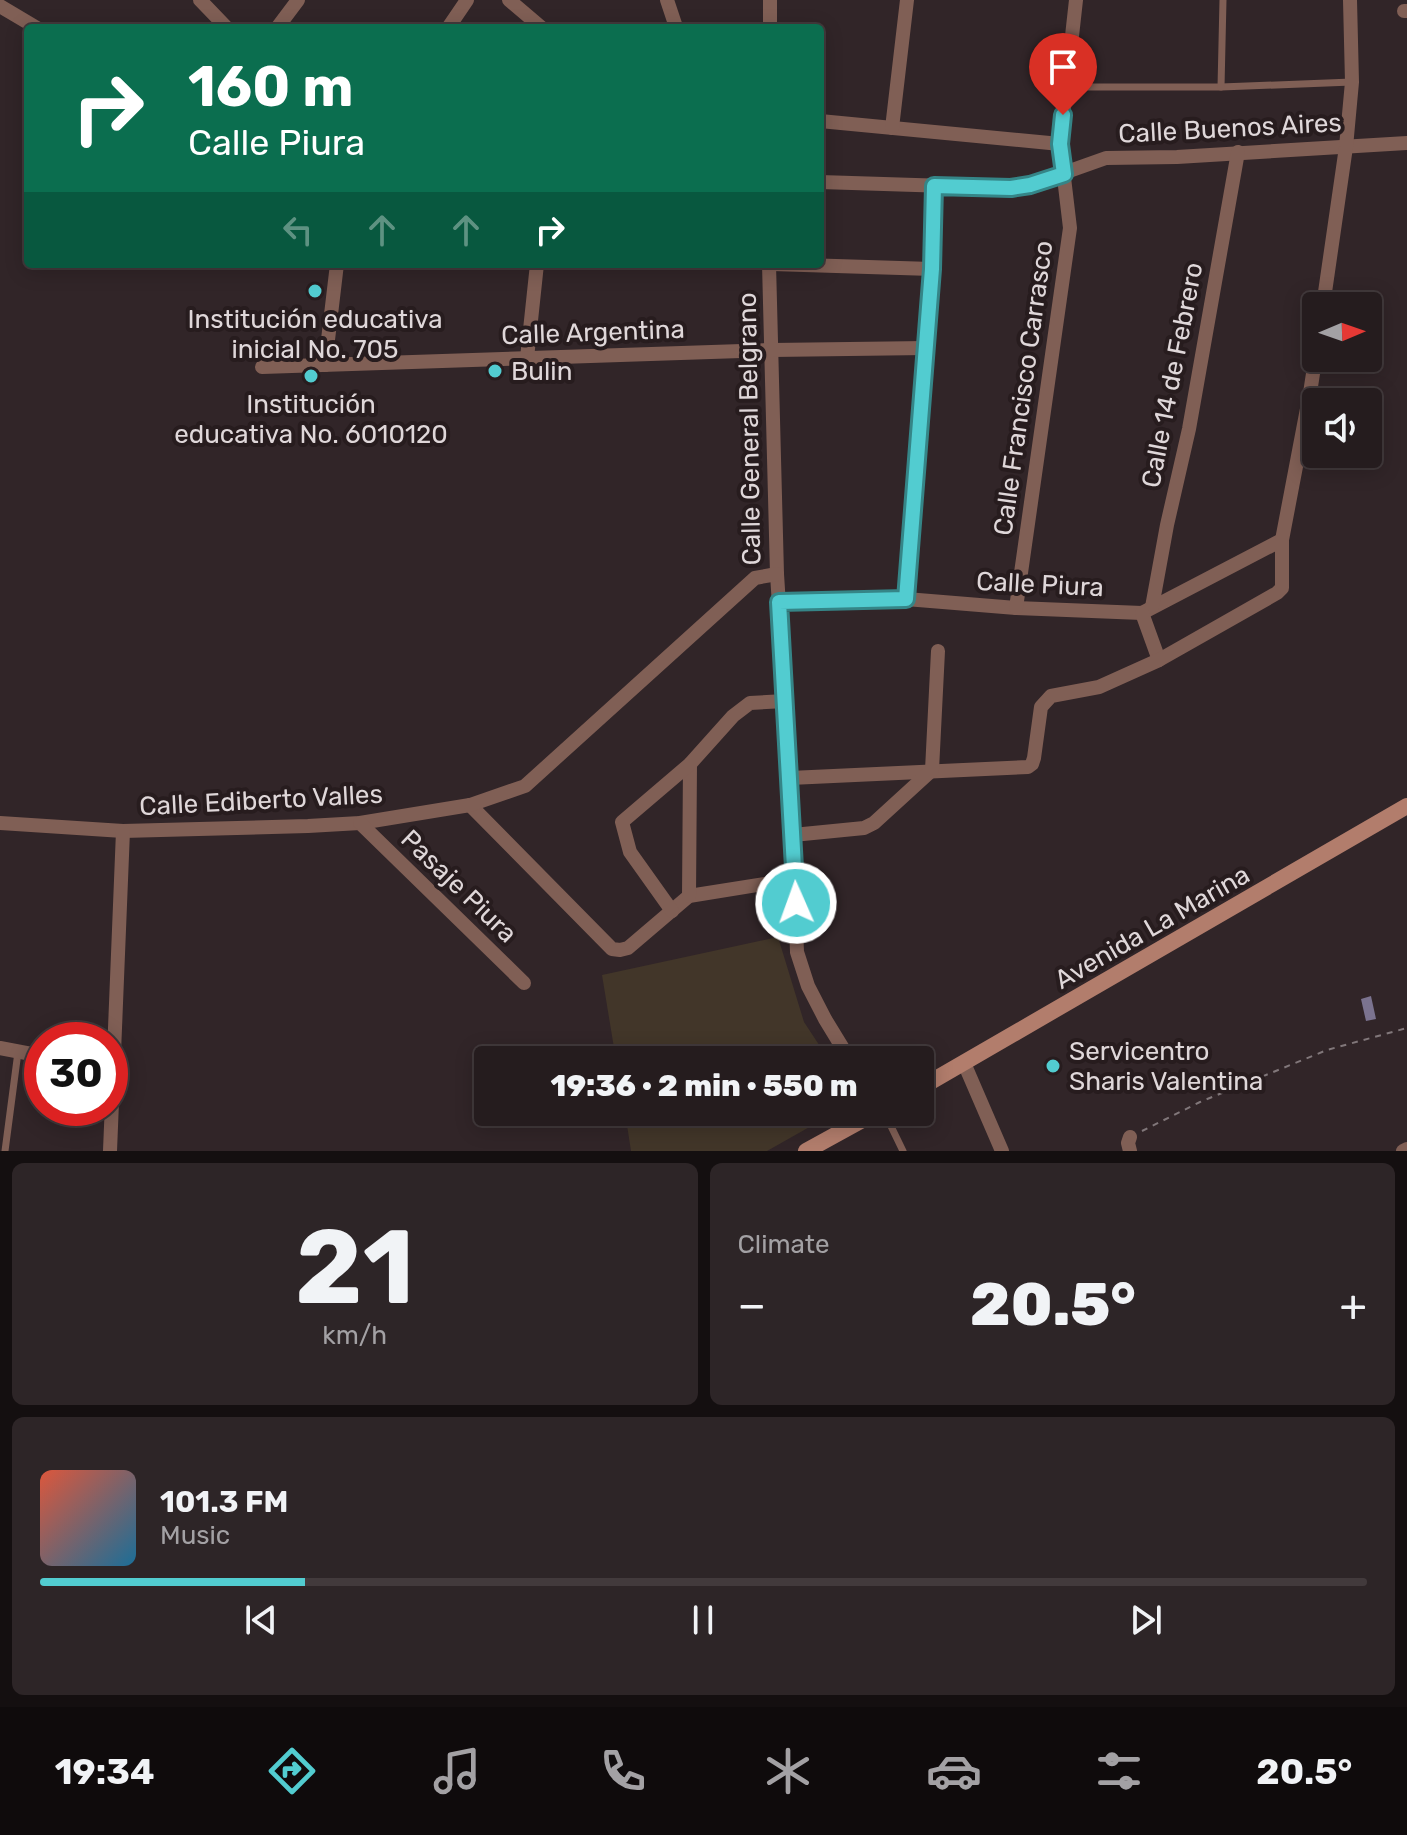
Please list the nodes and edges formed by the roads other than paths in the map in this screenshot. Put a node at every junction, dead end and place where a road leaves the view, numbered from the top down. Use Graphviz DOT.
graph roads {
  1 [pos="200,0"];
  2 [pos="298,0"];
  3 [pos="467,0"];
  4 [pos="509,0"];
  5 [pos="667,0"];
  6 [pos="770,0"];
  7 [pos="907,0"];
  8 [pos="1076,0"];
  9 [pos="1223,0"];
  10 [pos="1350,0"];
  11 [pos="10,7"];
  12 [pos="32,24"];
  13 [pos="223,24"];
  14 [pos="280,24"];
  15 [pos="451,24"];
  16 [pos="537,24"];
  17 [pos="675,24"];
  18 [pos="770,24"];
  19 [pos="1352,82"];
  20 [pos="1067,87"];
  21 [pos="1221,87"];
  22 [pos="824,121"];
  23 [pos="892,128"];
  24 [pos="1407,143"];
  25 [pos="1060,144"];
  26 [pos="1346,147"];
  27 [pos="1238,152"];
  28 [pos="1064,174"];
  29 [pos="824,182"];
  30 [pos="934,186"];
  31 [pos="824,266"];
  32 [pos="337,268"];
  33 [pos="537,268"];
  34 [pos="770,268"];
  35 [pos="932,269"];
  36 [pos="1325,292"];
  37 [pos="926,348"];
  38 [pos="772,350"];
  39 [pos="527,358"];
  40 [pos="325,365"];
  41 [pos="262,367"];
  42 [pos="1313,372"];
  43 [pos="1282,540"];
  44 [pos="777,574"];
  45 [pos="906,599"];
  46 [pos="779,602"];
  47 [pos="1016,608"];
  48 [pos="1147,610"];
  49 [pos="938,651"];
  50 [pos="1159,660"];
  51 [pos="785,701"];
  52 [pos="690,764"];
  53 [pos="932,770"];
  54 [pos="790,778"];
  55 [pos="470,805"];
  56 [pos="1407,806"];
  57 [pos="0,823"];
  58 [pos="360,823"];
  59 [pos="123,831"];
  60 [pos="793,835"];
  61 [pos="795,879"];
  62 [pos="689,896"];
  63 [pos="672,911"];
  64 [pos="524,983"];
  65 [pos="113,1022"];
  66 [pos="841,1046"];
  67 [pos="0,1048"];
  68 [pos="18,1052"];
  69 [pos="24,1053"];
  70 [pos="964,1063"];
  71 [pos="934,1080"];
  72 [pos="110,1126"];
  73 [pos="853,1126"];
  74 [pos="891,1126"];
  75 [pos="5,1151"];
  76 [pos="110,1151"];
  77 [pos="806,1151"];
  78 [pos="903,1151"];
  79 [pos="1002,1151"];
  1 -- 13 [label="street"];
  2 -- 14 [label="street"];
  3 -- 15 [label="street"];
  4 -- 16 [label="street"];
  5 -- 17 [label="street"];
  6 -- 18 [label="street"];
  7 -- 23 [label="street"];
  8 -- 20 [label="street, Calle Francisco Carrasco"];
  9 -- 21 [label="lane"];
  10 -- 19 [label="street"];
  11 -- 12 [label="street"];
  19 -- 21 [label="lane"];
  19 -- 26 [label="street"];
  20 -- 21 [label="lane"];
  20 -- 25 [label="street, Calle Francisco Carrasco"];
  22 -- 23 [label="street"];
  23 -- 25 [label="street"];
  24 -- 26 [label="street, Calle Buenos Aires"];
  25 -- 28 [label="street, Calle Francisco Carrasco"];
  26 -- 27 [label="street, Calle Buenos Aires"];
  26 -- 36 [label="street"];
  27 -- 28 [label="street, Calle Buenos Aires"];
  27 -- 48 [label="street, Calle 14 de Febrero"];
  28 -- 30 [label="street, Calle Buenos Aires"];
  28 -- 47 [label="street, Calle Francisco Carrasco"];
  29 -- 30 [label="street, Calle Buenos Aires"];
  30 -- 35 [label="street"];
  31 -- 35 [label="street"];
  32 -- 40 [label="street"];
  33 -- 39 [label="street"];
  34 -- 38 [label="street, Calle General Belgrano"];
  35 -- 37 [label="street"];
  37 -- 38 [label="street, Calle Argentina"];
  37 -- 45 [label="street"];
  38 -- 39 [label="street, Calle Argentina"];
  38 -- 44 [label="street, Calle General Belgrano"];
  39 -- 40 [label="street, Calle Argentina"];
  40 -- 41 [label="street, Calle Argentina"];
  42 -- 43 [label="street"];
  43 -- 48 [label="street, Calle Piura"];
  43 -- 50 [label="street"];
  44 -- 46 [label="street, Calle General Belgrano"];
  44 -- 55 [label="street, Calle Ediberto Valles"];
  45 -- 46 [label="street, Calle Piura"];
  45 -- 47 [label="street, Calle Piura"];
  46 -- 51 [label="street, Calle General Belgrano"];
  47 -- 48 [label="street, Calle Piura"];
  48 -- 50 [label="street"];
  49 -- 53 [label="street"];
  50 -- 53 [label="street"];
  51 -- 52 [label="street"];
  51 -- 54 [label="street, Calle General Belgrano"];
  52 -- 62 [label="street"];
  52 -- 63 [label="street"];
  53 -- 54 [label="street"];
  53 -- 60 [label="street"];
  54 -- 60 [label="street, Calle General Belgrano"];
  55 -- 58 [label="street, Calle Ediberto Valles"];
  55 -- 63 [label="street"];
  56 -- 70 [label="main road, Avenida La Marina"];
  57 -- 59 [label="street, Calle Ediberto Valles"];
  58 -- 59 [label="street, Calle Ediberto Valles"];
  58 -- 64 [label="street, Pasaje Piura"];
  59 -- 65 [label="street"];
  60 -- 61 [label="street, Calle General Belgrano"];
  61 -- 62 [label="street"];
  61 -- 66 [label="street, Calle General Belgrano"];
  62 -- 63 [label="street"];
  67 -- 68 [label="street"];
  68 -- 69 [label="street"];
  68 -- 75 [label="lane"];
  70 -- 71 [label="main road, Avenida La Marina"];
  70 -- 79 [label="street"];
  72 -- 76 [label="street"];
  73 -- 77 [label="main road"];
  74 -- 78 [label="lane"];
}
